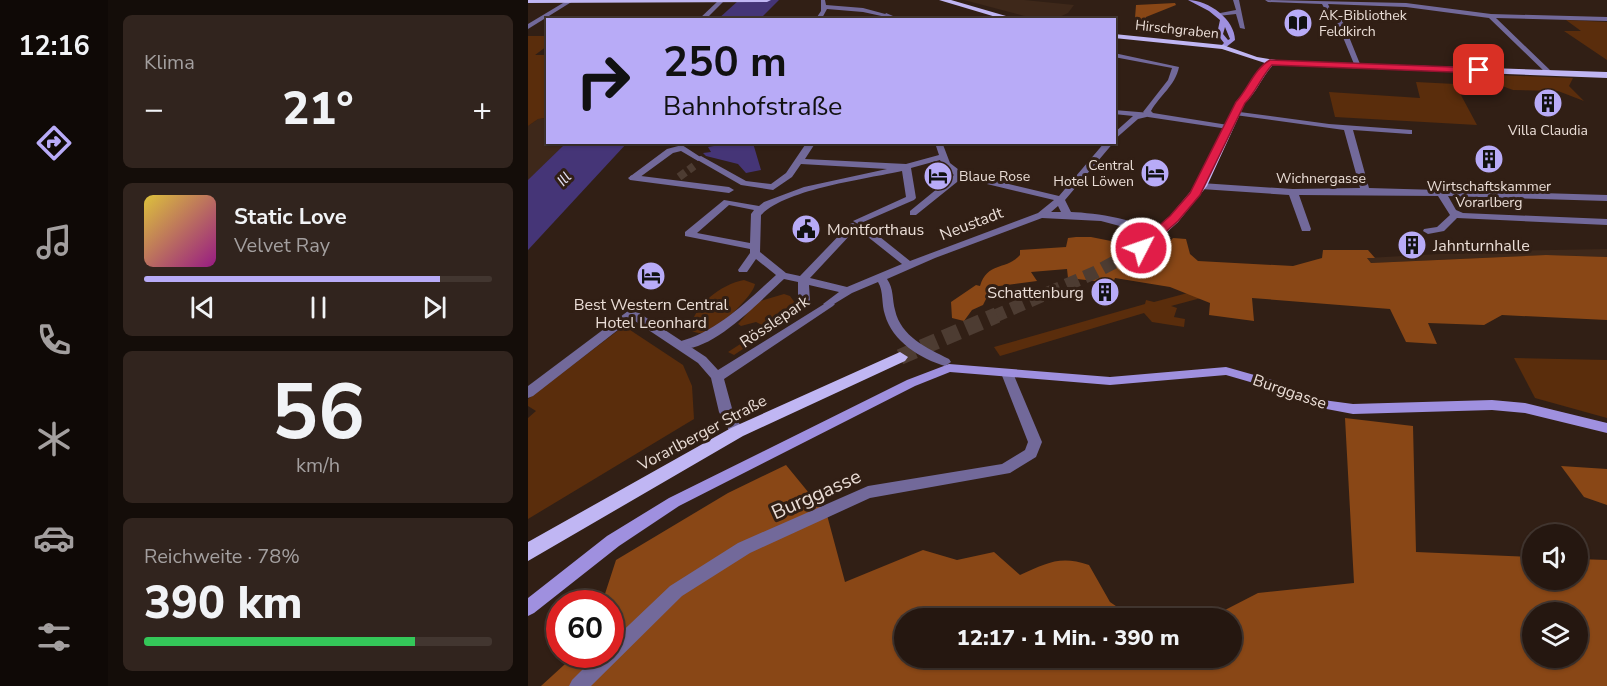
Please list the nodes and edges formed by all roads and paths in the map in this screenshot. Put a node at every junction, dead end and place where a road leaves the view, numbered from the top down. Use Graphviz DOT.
graph roads {
  1 [pos="767,0"];
  2 [pos="943,0"];
  3 [pos="1191,0"];
  4 [pos="1268,0"];
  5 [pos="528,1"];
  6 [pos="570,1"];
  7 [pos="622,1"];
  8 [pos="726,1"];
  9 [pos="1235,2"];
  10 [pos="1324,2"];
  11 [pos="824,4"];
  12 [pos="1238,12"];
  13 [pos="1491,16"];
  14 [pos="1221,17"];
  15 [pos="704,18"];
  16 [pos="893,18"];
  17 [pos="1010,18"];
  18 [pos="1607,19"];
  19 [pos="528,27"];
  20 [pos="1244,28"];
  21 [pos="1116,34"];
  22 [pos="1225,45"];
  23 [pos="1116,56"];
  24 [pos="1255,59"];
  25 [pos="1270,59"];
  26 [pos="1357,64"];
  27 [pos="1548,73"];
  28 [pos="1607,75"];
  29 [pos="1241,102"];
  30 [pos="1116,112"];
  31 [pos="1235,113"];
  32 [pos="1150,115"];
  33 [pos="1228,127"];
  34 [pos="1348,128"];
  35 [pos="1408,132"];
  36 [pos="1116,136"];
  37 [pos="811,144"];
  38 [pos="939,144"];
  39 [pos="1108,144"];
  40 [pos="683,145"];
  41 [pos="942,157"];
  42 [pos="800,160"];
  43 [pos="906,167"];
  44 [pos="960,175"];
  45 [pos="1201,186"];
  46 [pos="773,187"];
  47 [pos="729,190"];
  48 [pos="1365,191"];
  49 [pos="1293,192"];
  50 [pos="1442,193"];
  51 [pos="1607,198"];
  52 [pos="1060,199"];
  53 [pos="764,206"];
  54 [pos="890,207"];
  55 [pos="1456,214"];
  56 [pos="1041,215"];
  57 [pos="1067,215"];
  58 [pos="1607,222"];
  59 [pos="854,226"];
  60 [pos="1306,229"];
  61 [pos="1428,231"];
  62 [pos="1155,236"];
  63 [pos="1141,248"];
  64 [pos="755,250"];
  65 [pos="909,265"];
  66 [pos="743,270"];
  67 [pos="782,274"];
  68 [pos="880,278"];
  69 [pos="802,279"];
  70 [pos="848,291"];
  71 [pos="804,301"];
  72 [pos="682,345"];
  73 [pos="900,357"];
  74 [pos="945,362"];
  75 [pos="1007,373"];
  76 [pos="717,378"];
  77 [pos="528,393"];
  78 [pos="1607,428"];
  79 [pos="738,432"];
  80 [pos="528,552"];
  81 [pos="528,608"];
  82 [pos="578,686"];
  1 -- 8 [label="main road"];
  2 -- 17 [label="main road"];
  3 -- 14 [label="main road"];
  4 -- 10 [label="street"];
  5 -- 6 [label="main road"];
  6 -- 7 [label="main road"];
  6 -- 19 [label="street"];
  7 -- 8 [label="main road"];
  8 -- 15 [label="street"];
  9 -- 12 [label="street"];
  10 -- 13 [label="street"];
  10 -- 26 [label="street"];
  11 -- 16 [label="street"];
  12 -- 14 [label="street"];
  12 -- 20 [label="street"];
  13 -- 18 [label="street"];
  13 -- 27 [label="street"];
  14 -- 22 [label="main road"];
  21 -- 22 [label="main road, Hirschgraben"];
  22 -- 24 [label="main road, Hirschgraben"];
  22 -- 25 [label="main road, Hirschgraben"];
  23 -- 32 [label="street"];
  24 -- 25 [label="main road, Hirschgraben"];
  24 -- 29 [label="main road"];
  25 -- 26 [label="main road"];
  25 -- 29 [label="main road"];
  26 -- 27 [label="main road"];
  27 -- 28 [label="main road"];
  29 -- 31 [label="main road"];
  30 -- 32 [label="street"];
  31 -- 33 [label="main road"];
  31 -- 34 [label="street"];
  32 -- 33 [label="street"];
  32 -- 36 [label="street"];
  33 -- 45 [label="main road"];
  34 -- 35 [label="street"];
  34 -- 48 [label="street"];
  37 -- 42 [label="street"];
  38 -- 41 [label="street"];
  39 -- 52 [label="street, Neustadt"];
  40 -- 46 [label="street"];
  40 -- 47 [label="street"];
  41 -- 43 [label="street"];
  41 -- 44 [label="street"];
  42 -- 43 [label="street"];
  42 -- 46 [label="street"];
  43 -- 53 [label="street"];
  43 -- 54 [label="street"];
  44 -- 52 [label="street"];
  44 -- 54 [label="street"];
  45 -- 49 [label="street, Wichnergasse"];
  45 -- 62 [label="main road"];
  46 -- 53 [label="street"];
  48 -- 49 [label="street, Wichnergasse"];
  48 -- 50 [label="street, Wichnergasse"];
  49 -- 60 [label="street"];
  50 -- 51 [label="street, Wichnergasse"];
  50 -- 55 [label="street"];
  52 -- 56 [label="street, Neustadt"];
  52 -- 57 [label="street"];
  53 -- 64 [label="street"];
  53 -- 64 [label="street"];
  54 -- 59 [label="street"];
  55 -- 58 [label="street"];
  55 -- 61 [label="street"];
  56 -- 57 [label="street, Neustadt"];
  56 -- 65 [label="street, Neustadt"];
  57 -- 62 [label="street, Neustadt"];
  59 -- 65 [label="street"];
  59 -- 69 [label="street"];
  62 -- 63 [label="main road"];
  64 -- 66 [label="street"];
  64 -- 67 [label="street"];
  65 -- 68 [label="street, Neustadt"];
  67 -- 69 [label="street"];
  67 -- 72 [label="street"];
  68 -- 70 [label="street, Neustadt"];
  68 -- 74 [label="street"];
  69 -- 70 [label="street"];
  69 -- 71 [label="street"];
  70 -- 76 [label="street, Rösslepark"];
  72 -- 76 [label="street"];
  72 -- 77 [label="street"];
  73 -- 79 [label="main road, Vorarlberger Straße"];
  75 -- 78 [label="main road, Burggasse"];
  75 -- 81 [label="main road, Burggasse"];
  75 -- 82 [label="street, Burggasse"];
  76 -- 79 [label="street"];
  79 -- 80 [label="main road, Vorarlberger Straße"];
}
